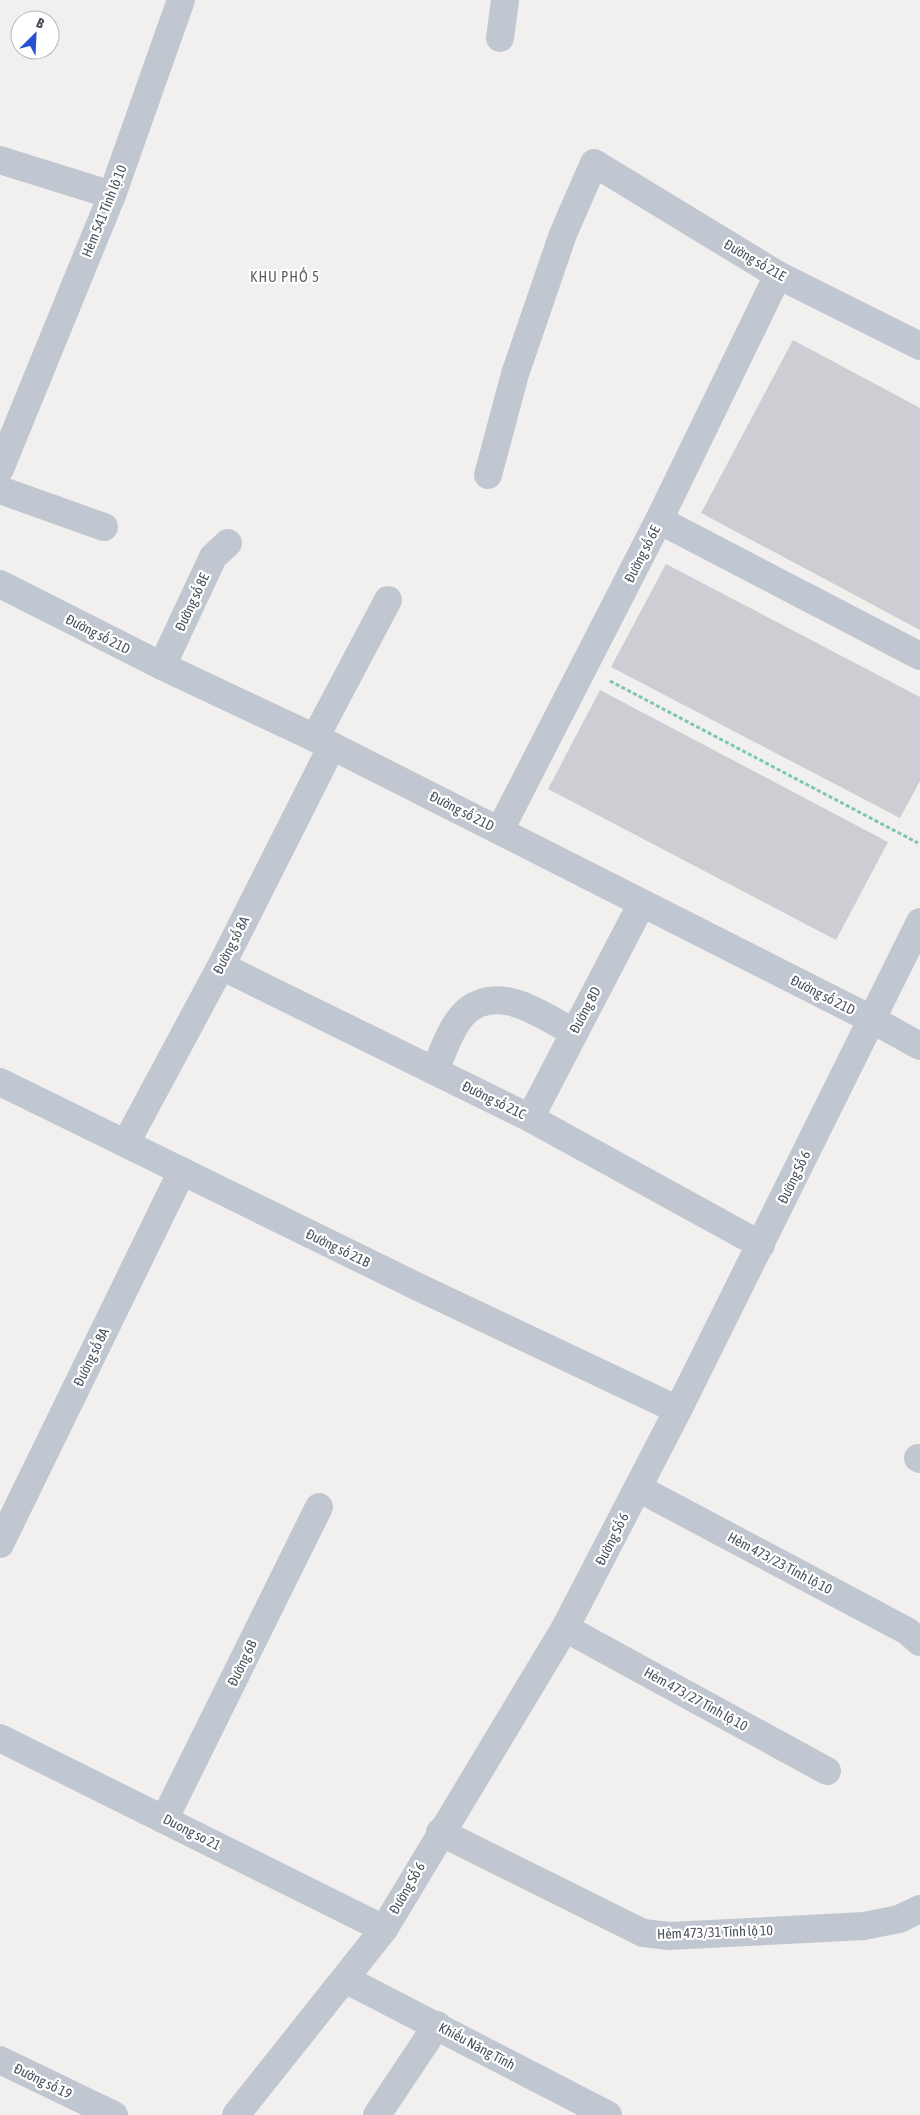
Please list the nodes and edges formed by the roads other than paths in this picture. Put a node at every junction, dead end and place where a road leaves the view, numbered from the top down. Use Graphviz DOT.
graph roads {
  1 [pos="182,0"];
  2 [pos="505,0"];
  3 [pos="500,38"];
  4 [pos="0,160"];
  5 [pos="112,195"];
  6 [pos="778,274"];
  7 [pos="920,346"];
  8 [pos="9,416"];
  9 [pos="0,469"];
  10 [pos="488,475"];
  11 [pos="0,490"];
  12 [pos="659,520"];
  13 [pos="104,527"];
  14 [pos="228,543"];
  15 [pos="0,584"];
  16 [pos="388,600"];
  17 [pos="920,656"];
  18 [pos="162,666"];
  19 [pos="323,742"];
  20 [pos="500,830"];
  21 [pos="642,903"];
  22 [pos="920,922"];
  23 [pos="221,966"];
  24 [pos="871,1019"];
  25 [pos="573,1032"];
  26 [pos="920,1046"];
  27 [pos="435,1070"];
  28 [pos="0,1082"];
  29 [pos="530,1118"];
  30 [pos="126,1143"];
  31 [pos="182,1171"];
  32 [pos="761,1246"];
  33 [pos="678,1410"];
  34 [pos="638,1488"];
  35 [pos="320,1507"];
  36 [pos="0,1544"];
  37 [pos="565,1628"];
  38 [pos="920,1642"];
  39 [pos="0,1738"];
  40 [pos="827,1771"];
  41 [pos="165,1818"];
  42 [pos="440,1832"];
  43 [pos="920,1909"];
  44 [pos="384,1929"];
  45 [pos="345,1979"];
  46 [pos="437,2025"];
  47 [pos="0,2060"];
  48 [pos="114,2115"];
  49 [pos="236,2115"];
  50 [pos="377,2115"];
  51 [pos="608,2115"];
  1 -- 5 [label="street, Hẻm 541 Tỉnh lộ 10"];
  2 -- 3 [label="street"];
  4 -- 5 [label="street"];
  5 -- 8 [label="street, Hẻm 541 Tỉnh lộ 10"];
  6 -- 7 [label="street, Đường số 21E"];
  6 -- 10 [label="street, Đường số 21E"];
  6 -- 12 [label="street, Đường số 6E"];
  8 -- 9 [label="street, Hẻm 541 Tỉnh lộ 10"];
  11 -- 13 [label="street"];
  12 -- 17 [label="street"];
  12 -- 20 [label="street, Đường số 6E"];
  14 -- 18 [label="street, Đường số 8E"];
  15 -- 18 [label="street, Đường số 21D"];
  16 -- 19 [label="street, Đường số 8A"];
  18 -- 19 [label="street, Đường số 21D"];
  19 -- 20 [label="street, Đường số 21D"];
  19 -- 23 [label="street, Đường số 8A"];
  20 -- 21 [label="street, Đường số 21D"];
  21 -- 24 [label="street, Đường số 21D"];
  21 -- 25 [label="street, Đường 8D"];
  22 -- 24 [label="street, Đường Số 6"];
  23 -- 27 [label="street, Đường số 21C"];
  23 -- 30 [label="street, Đường số 8A"];
  24 -- 26 [label="street, Đường số 21D"];
  24 -- 32 [label="street, Đường Số 6"];
  25 -- 27 [label="street"];
  25 -- 29 [label="street, Đường 8D"];
  27 -- 29 [label="street, Đường số 21C"];
  28 -- 30 [label="street, Đường số 21B"];
  29 -- 32 [label="street, Đường số 21C"];
  30 -- 31 [label="street, Đường số 21B"];
  31 -- 33 [label="street, Đường số 21B"];
  31 -- 36 [label="street, Đường số 8A"];
  32 -- 33 [label="street, Đường Số 6"];
  33 -- 34 [label="street, Đường Số 6"];
  34 -- 37 [label="street, Đường Số 6"];
  34 -- 38 [label="street, Hẻm 473/23 Tỉnh lộ 10"];
  35 -- 41 [label="street, Đường 6B"];
  37 -- 40 [label="street, Hẻm 473/27 Tỉnh lộ 10"];
  37 -- 42 [label="street, Đường Số 6"];
  39 -- 41 [label="street, Duong so 21"];
  41 -- 44 [label="street, Duong so 21"];
  42 -- 43 [label="street, Hẻm 473/31 Tỉnh lộ 10"];
  42 -- 44 [label="street, Đường Số 6"];
  44 -- 45 [label="street, Đường Số 6"];
  45 -- 46 [label="street, Khiếu Năng Tĩnh"];
  45 -- 49 [label="street, Đường Số 6"];
  46 -- 50 [label="street"];
  46 -- 51 [label="street, Khiếu Năng Tĩnh"];
  47 -- 48 [label="street, Đường số 19"];
}
